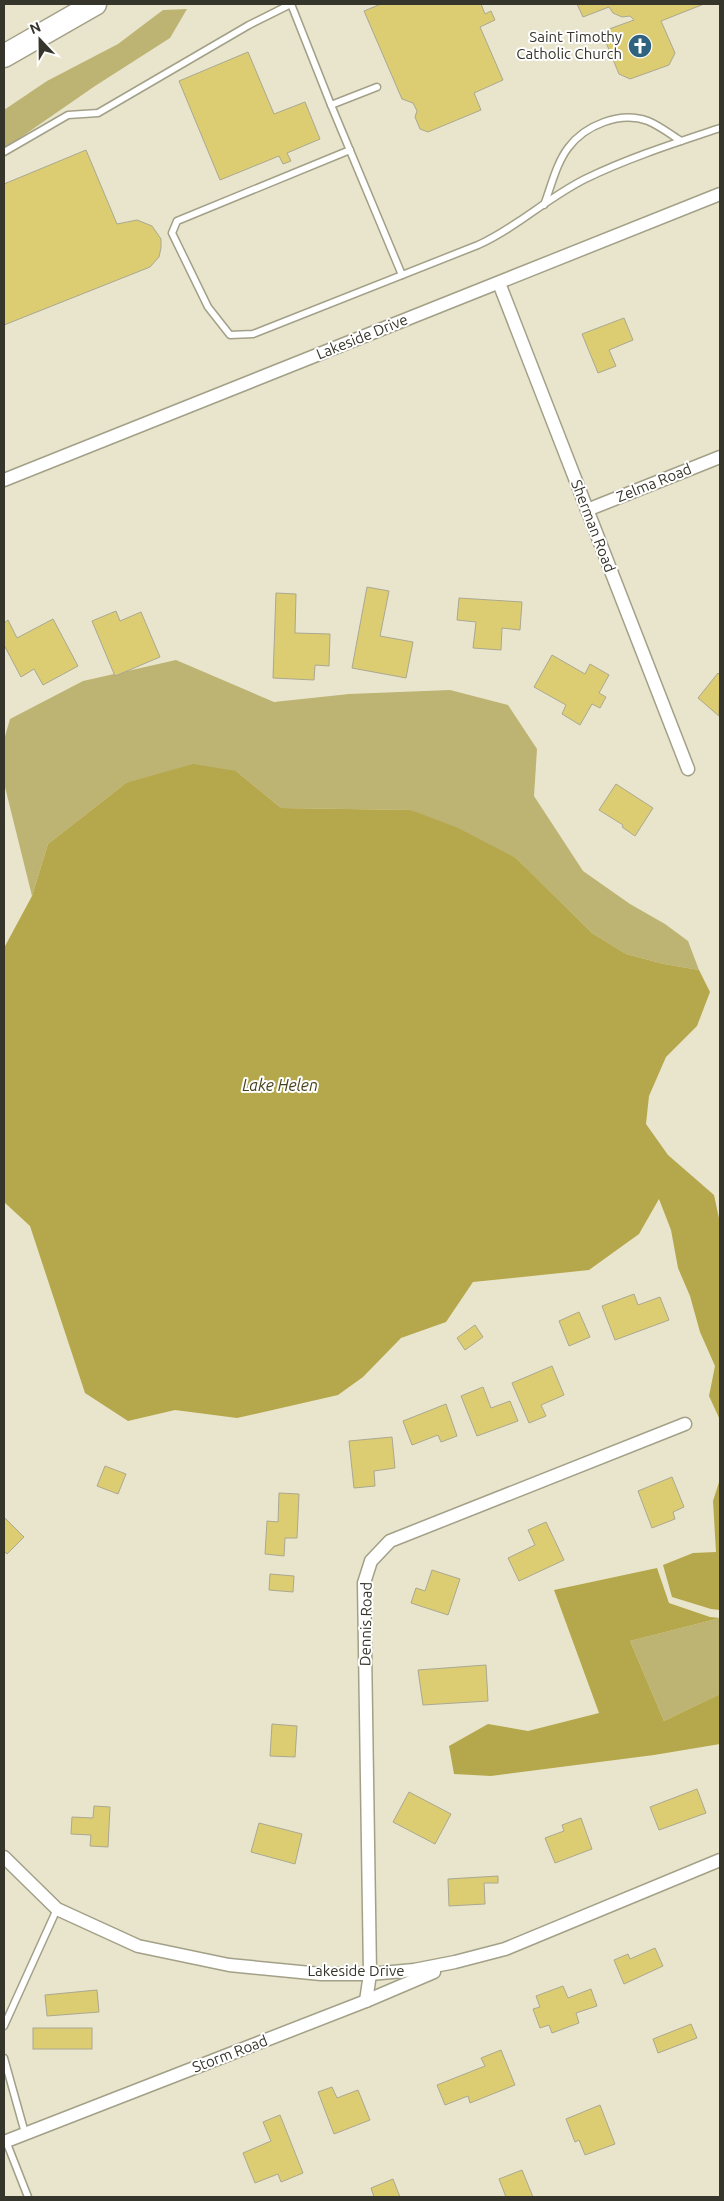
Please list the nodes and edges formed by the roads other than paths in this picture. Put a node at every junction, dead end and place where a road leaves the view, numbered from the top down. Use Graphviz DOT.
graph roads {
  1 [pos="95,4"];
  2 [pos="4,56"];
  3 [pos="377,87"];
  4 [pos="331,105"];
  5 [pos="720,128"];
  6 [pos="681,141"];
  7 [pos="350,150"];
  8 [pos="4,152"];
  9 [pos="720,194"];
  10 [pos="544,205"];
  11 [pos="402,275"];
  12 [pos="499,283"];
  13 [pos="720,457"];
  14 [pos="4,480"];
  15 [pos="587,510"];
  16 [pos="688,769"];
  17 [pos="684,1424"];
  18 [pos="4,1857"];
  19 [pos="720,1860"];
  20 [pos="57,1909"];
  21 [pos="455,1962"];
  22 [pos="370,1974"];
  23 [pos="366,2001"];
  24 [pos="4,2026"];
  25 [pos="4,2058"];
  26 [pos="25,2133"];
  27 [pos="5,2141"];
  28 [pos="28,2197"];
  1 -- 2 [label="highway"];
  3 -- 4 [label="lane"];
  4 -- 7 [label="lane"];
  4 -- 8 [label="lane"];
  5 -- 6 [label="lane"];
  6 -- 10 [label="lane"];
  6 -- 10 [label="lane"];
  7 -- 11 [label="lane"];
  7 -- 11 [label="lane"];
  9 -- 12 [label="street, Lakeside Drive"];
  10 -- 11 [label="lane"];
  12 -- 14 [label="street, Lakeside Drive"];
  12 -- 15 [label="street, Sherman Road"];
  13 -- 15 [label="street, Zelma Road"];
  15 -- 16 [label="street, Sherman Road"];
  17 -- 22 [label="street, Dennis Road"];
  18 -- 20 [label="street, Lakeside Drive"];
  19 -- 21 [label="street, Lakeside Drive"];
  20 -- 22 [label="street, Lakeside Drive"];
  20 -- 24 [label="lane"];
  21 -- 22 [label="street, Lakeside Drive"];
  21 -- 23 [label="street, Storm Road"];
  22 -- 23 [label="street, Dennis Road"];
  23 -- 26 [label="street, Storm Road"];
  25 -- 26 [label="lane"];
  26 -- 27 [label="street, Storm Road"];
  27 -- 28 [label="lane"];
}
